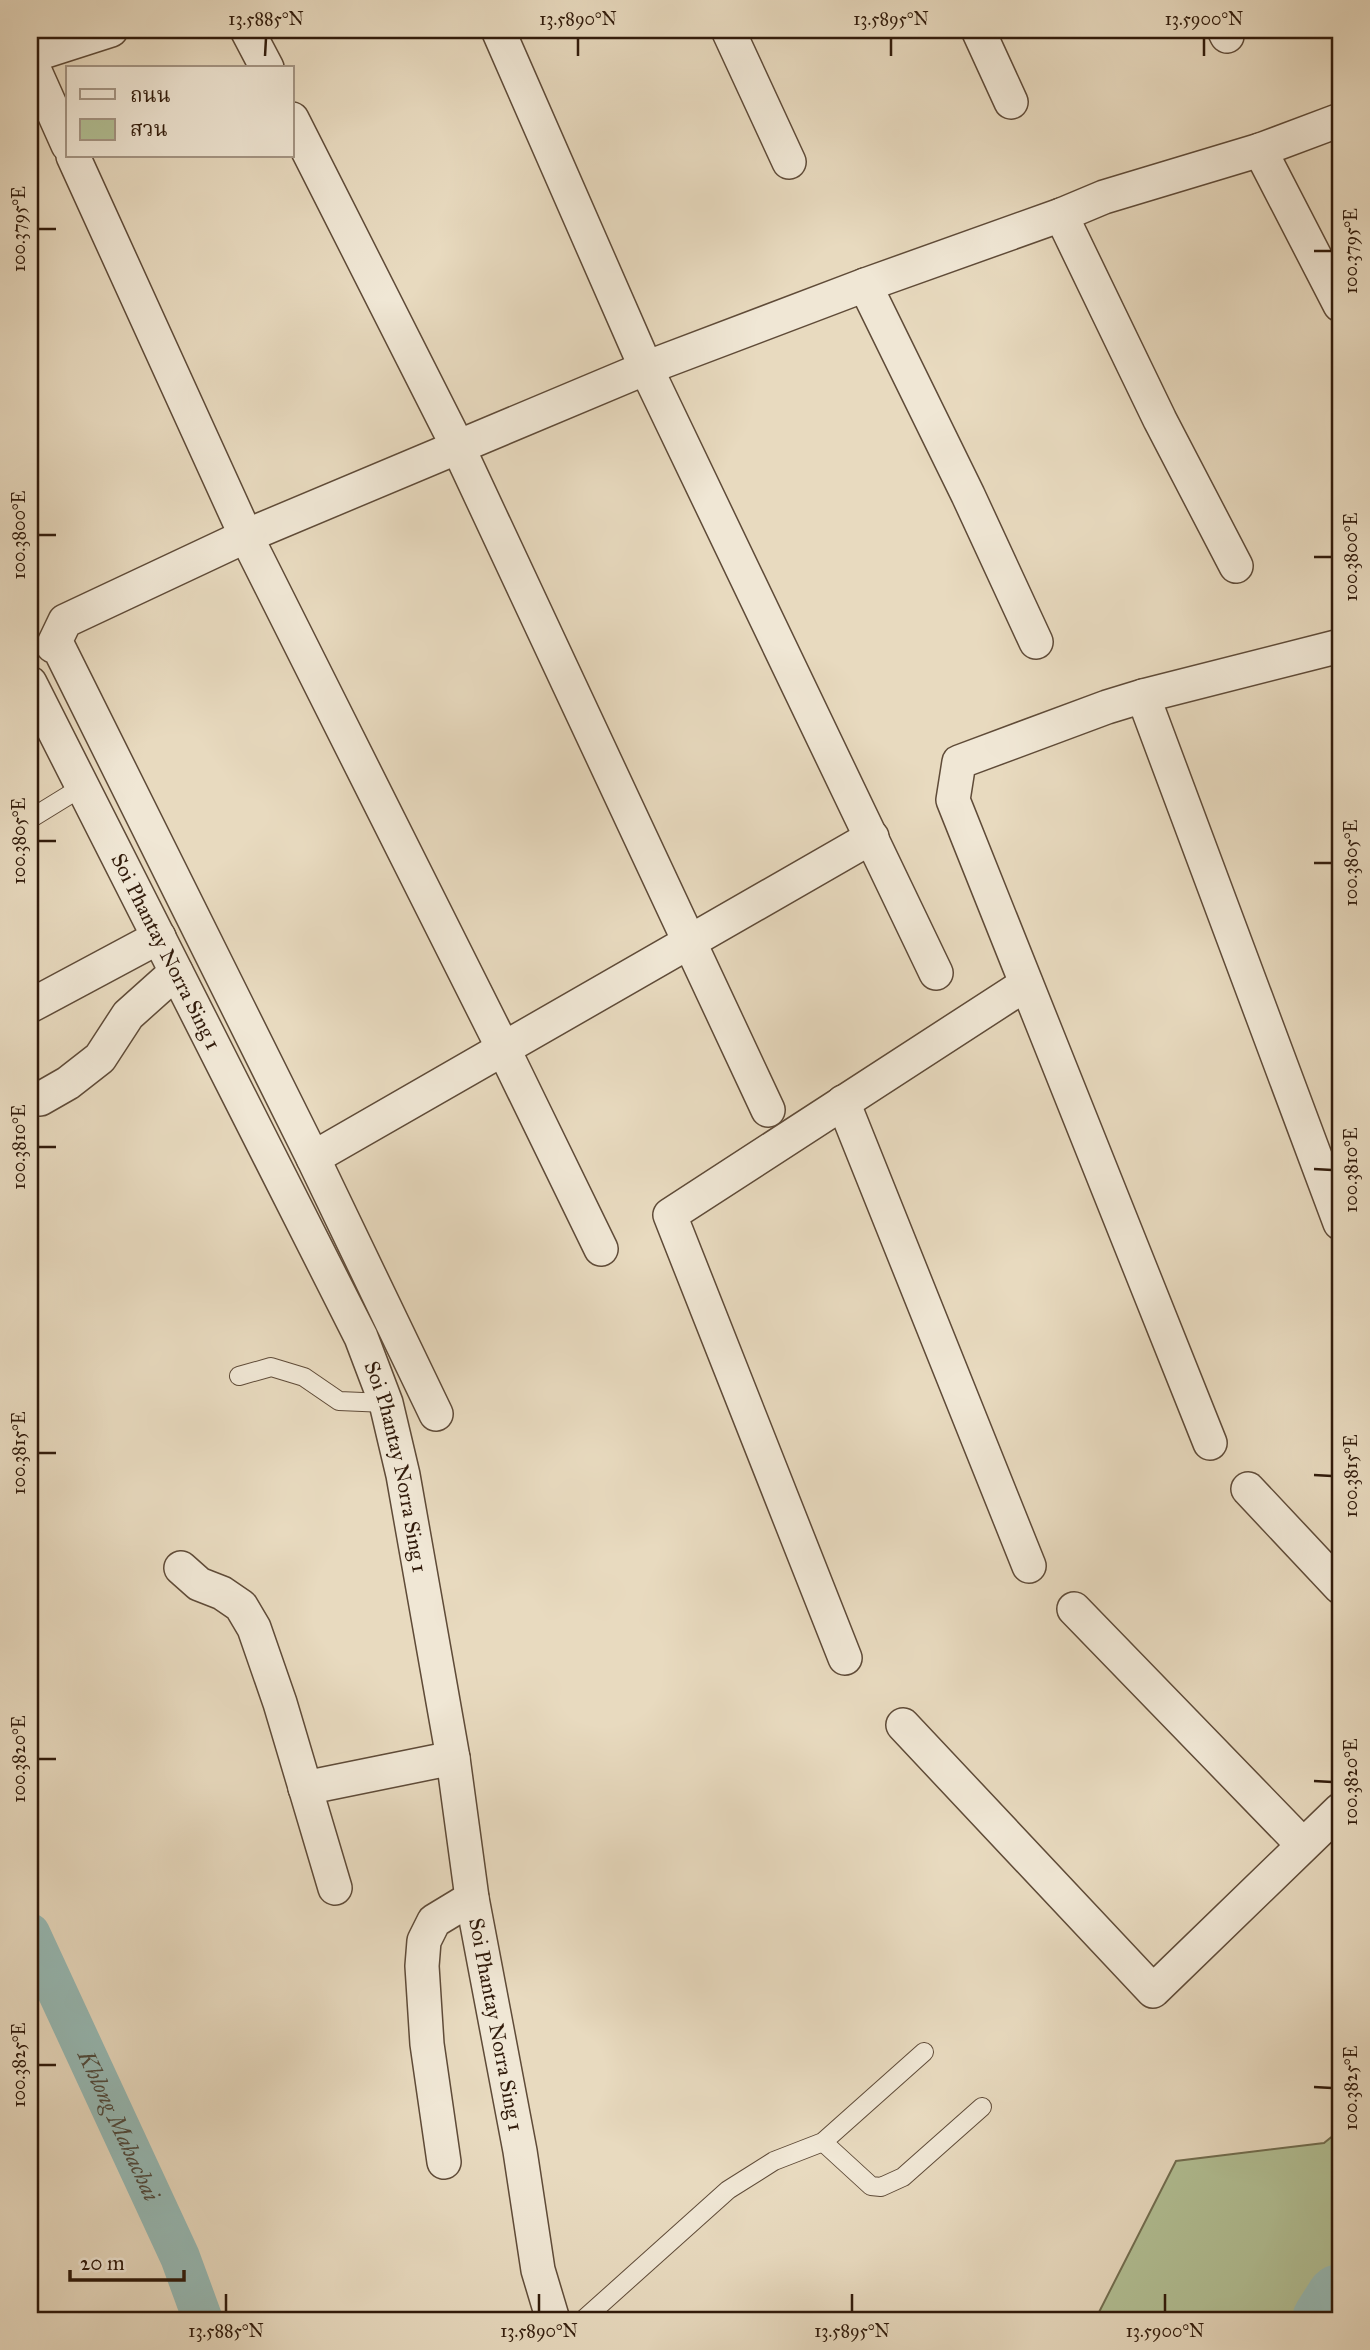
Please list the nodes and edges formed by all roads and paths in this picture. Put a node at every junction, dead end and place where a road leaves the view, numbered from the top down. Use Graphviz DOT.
graph roads {
  1 [pos="111,30"];
  2 [pos="247,30"];
  3 [pos="498,30"];
  4 [pos="728,30"];
  5 [pos="978,30"];
  6 [pos="30,58"];
  7 [pos="266,66"];
  8 [pos="1011,102"];
  9 [pos="1340,120"];
  10 [pos="294,123"];
  11 [pos="66,140"];
  12 [pos="1260,150"];
  13 [pos="74,158"];
  14 [pos="789,162"];
  15 [pos="1061,215"];
  16 [pos="864,285"];
  17 [pos="1340,304"];
  18 [pos="646,368"];
  19 [pos="457,446"];
  20 [pos="246,536"];
  21 [pos="1236,566"];
  22 [pos="1036,642"];
  23 [pos="1340,646"];
  24 [pos="30,683"];
  25 [pos="1143,696"];
  26 [pos="82,787"];
  27 [pos="30,819"];
  28 [pos="872,837"];
  29 [pos="159,937"];
  30 [pos="691,942"];
  31 [pos="176,972"];
  32 [pos="936,973"];
  33 [pos="1026,984"];
  34 [pos="30,1006"];
  35 [pos="504,1050"];
  36 [pos="40,1099"];
  37 [pos="843,1102"];
  38 [pos="768,1110"];
  39 [pos="313,1158"];
  40 [pos="1340,1223"];
  41 [pos="601,1249"];
  42 [pos="239,1376"];
  43 [pos="386,1403"];
  44 [pos="436,1414"];
  45 [pos="1210,1443"];
  46 [pos="1248,1489"];
  47 [pos="1029,1566"];
  48 [pos="181,1568"];
  49 [pos="1340,1587"];
  50 [pos="1074,1609"];
  51 [pos="845,1658"];
  52 [pos="903,1725"];
  53 [pos="453,1758"];
  54 [pos="305,1788"];
  55 [pos="1340,1810"];
  56 [pos="1303,1845"];
  57 [pos="335,1888"];
  58 [pos="472,1898"];
  59 [pos="924,2052"];
  60 [pos="982,2107"];
  61 [pos="823,2142"];
  62 [pos="444,2162"];
  63 [pos="553,2320"];
  64 [pos="583,2320"];
  1 -- 6 [label="street"];
  2 -- 7 [label="street"];
  3 -- 18 [label="street"];
  4 -- 14 [label="street"];
  5 -- 8 [label="street"];
  6 -- 11 [label="street"];
  9 -- 12 [label="street"];
  10 -- 19 [label="street"];
  12 -- 15 [label="street"];
  12 -- 17 [label="street"];
  13 -- 20 [label="street"];
  15 -- 16 [label="street"];
  15 -- 21 [label="street"];
  16 -- 18 [label="street"];
  16 -- 22 [label="street"];
  18 -- 19 [label="street"];
  18 -- 28 [label="street"];
  19 -- 20 [label="street"];
  19 -- 30 [label="street"];
  20 -- 35 [label="street"];
  20 -- 39 [label="street"];
  23 -- 25 [label="street"];
  24 -- 26 [label="street, Soi Phantay Norra Sing 1"];
  25 -- 33 [label="street"];
  25 -- 40 [label="street"];
  26 -- 27 [label="lane"];
  26 -- 29 [label="street, Soi Phantay Norra Sing 1"];
  28 -- 30 [label="street"];
  28 -- 32 [label="street"];
  29 -- 31 [label="street, Soi Phantay Norra Sing 1"];
  29 -- 34 [label="street"];
  30 -- 35 [label="street"];
  30 -- 38 [label="street"];
  31 -- 36 [label="street"];
  31 -- 43 [label="street, Soi Phantay Norra Sing 1"];
  33 -- 37 [label="street"];
  33 -- 45 [label="street"];
  35 -- 39 [label="street"];
  35 -- 41 [label="street"];
  37 -- 47 [label="street"];
  37 -- 51 [label="street"];
  39 -- 44 [label="street"];
  42 -- 43 [label="lane"];
  43 -- 53 [label="street, Soi Phantay Norra Sing 1"];
  46 -- 49 [label="street"];
  48 -- 54 [label="street"];
  50 -- 56 [label="street"];
  52 -- 56 [label="street"];
  53 -- 54 [label="street"];
  53 -- 58 [label="street, Soi Phantay Norra Sing 1"];
  54 -- 57 [label="street"];
  55 -- 56 [label="street"];
  58 -- 62 [label="street"];
  58 -- 63 [label="street, Soi Phantay Norra Sing 1"];
  59 -- 61 [label="lane"];
  60 -- 61 [label="lane"];
  61 -- 64 [label="lane"];
}
